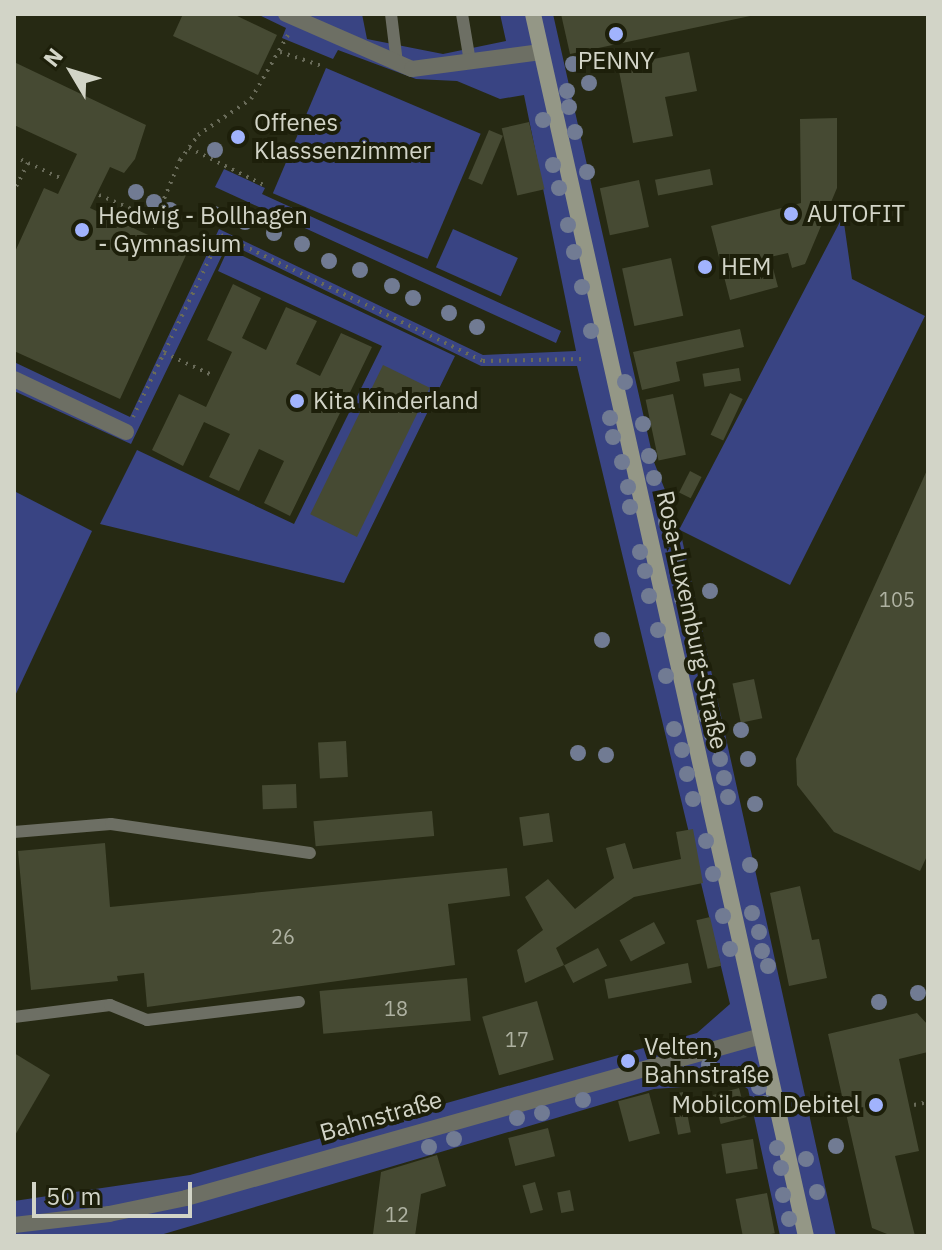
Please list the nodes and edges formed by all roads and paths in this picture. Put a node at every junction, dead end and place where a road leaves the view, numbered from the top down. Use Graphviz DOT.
graph roads {
  1 [pos="391,14"];
  2 [pos="462,14"];
  3 [pos="533,14"];
  4 [pos="291,16"];
  5 [pos="280,52"];
  6 [pos="541,52"];
  7 [pos="470,62"];
  8 [pos="397,63"];
  9 [pos="322,66"];
  10 [pos="189,148"];
  11 [pos="14,156"];
  12 [pos="28,163"];
  13 [pos="60,178"];
  14 [pos="264,185"];
  15 [pos="14,191"];
  16 [pos="99,195"];
  17 [pos="155,219"];
  18 [pos="152,228"];
  19 [pos="164,353"];
  20 [pos="583,359"];
  21 [pos="212,375"];
  22 [pos="15,383"];
  23 [pos="126,432"];
  24 [pos="14,832"];
  25 [pos="310,853"];
  26 [pos="299,1002"];
  27 [pos="14,1017"];
  28 [pos="758,1037"];
  29 [pos="928,1102"];
  30 [pos="914,1105"];
  31 [pos="14,1225"];
  32 [pos="806,1236"];
  1 -- 8 [label="lane"];
  2 -- 7 [label="lane"];
  3 -- 6 [label="main road, Rosa-Luxemburg-Straße"];
  4 -- 5 [label="path"];
  4 -- 8 [label="street"];
  5 -- 9 [label="path"];
  5 -- 10 [label="path"];
  6 -- 7 [label="street"];
  6 -- 28 [label="main road, Rosa-Luxemburg-Straße"];
  7 -- 8 [label="street"];
  10 -- 14 [label="path"];
  10 -- 17 [label="path"];
  11 -- 12 [label="path"];
  12 -- 13 [label="path"];
  12 -- 15 [label="path"];
  16 -- 17 [label="path"];
  17 -- 18 [label="path"];
  19 -- 20 [label="path"];
  19 -- 21 [label="path"];
  19 -- 23 [label="path"];
  22 -- 23 [label="street"];
  24 -- 25 [label="lane"];
  26 -- 27 [label="lane"];
  28 -- 31 [label="street, Bahnstraße"];
  28 -- 32 [label="main road, Rosa-Luxemburg-Straße"];
  29 -- 30 [label="path"];
}
